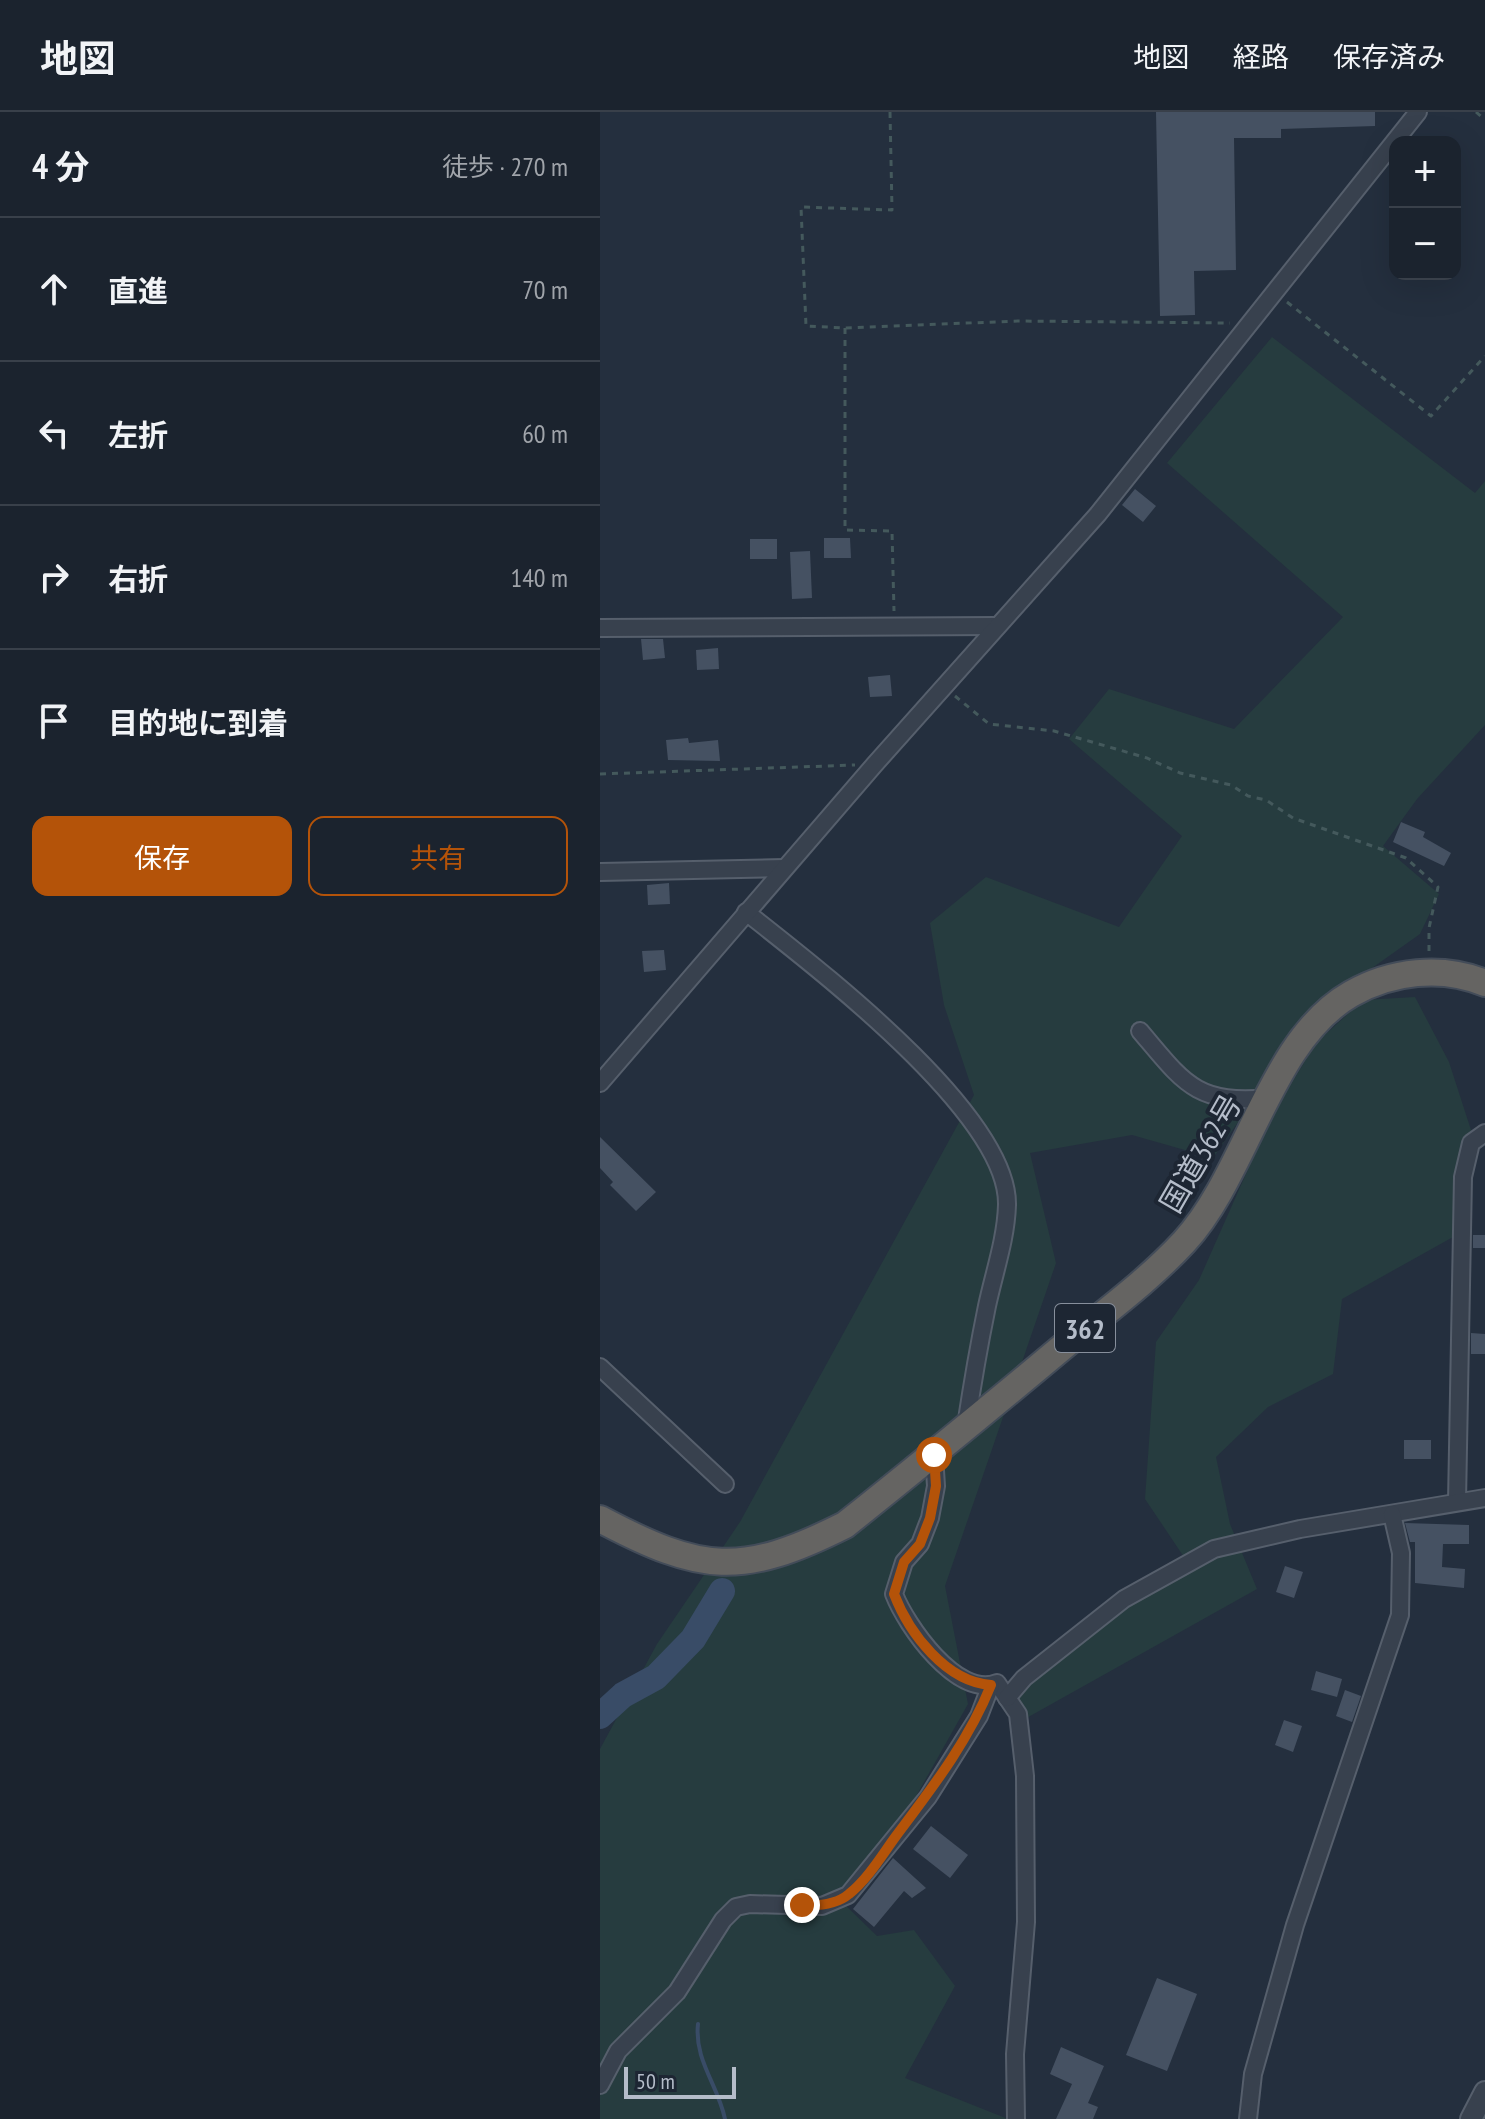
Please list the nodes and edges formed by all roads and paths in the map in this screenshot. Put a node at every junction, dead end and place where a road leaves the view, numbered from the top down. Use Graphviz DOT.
graph roads {
  1 [pos="890,112"];
  2 [pos="1418,112"];
  3 [pos="1476,112"];
  4 [pos="1485,120"];
  5 [pos="1274,292"];
  6 [pos="1248,323"];
  7 [pos="845,328"];
  8 [pos="1485,356"];
  9 [pos="997,626"];
  10 [pos="895,627"];
  11 [pos="600,628"];
  12 [pos="943,686"];
  13 [pos="875,764"];
  14 [pos="600,774"];
  15 [pos="784,868"];
  16 [pos="600,872"];
  17 [pos="746,912"];
  18 [pos="1429,972"];
  19 [pos="1485,983"];
  20 [pos="1140,1031"];
  21 [pos="600,1083"];
  22 [pos="1269,1098"];
  23 [pos="1485,1133"];
  24 [pos="600,1367"];
  25 [pos="966,1427"];
  26 [pos="934,1455"];
  27 [pos="725,1484"];
  28 [pos="1485,1498"];
  29 [pos="1457,1502"];
  30 [pos="1392,1514"];
  31 [pos="600,1519"];
  32 [pos="991,1685"];
  33 [pos="1007,1698"];
  34 [pos="600,2085"];
  35 [pos="1485,2092"];
  36 [pos="1016,2119"];
  37 [pos="1248,2119"];
  38 [pos="1471,2119"];
  1 -- 7 [label="path"];
  2 -- 5 [label="street"];
  3 -- 4 [label="path"];
  5 -- 6 [label="street"];
  5 -- 8 [label="path"];
  6 -- 7 [label="path"];
  6 -- 9 [label="street"];
  7 -- 10 [label="path"];
  9 -- 10 [label="street"];
  9 -- 12 [label="street"];
  10 -- 11 [label="street"];
  12 -- 13 [label="street"];
  12 -- 18 [label="path"];
  13 -- 14 [label="path"];
  13 -- 15 [label="street"];
  15 -- 16 [label="street"];
  15 -- 17 [label="street"];
  17 -- 21 [label="street"];
  17 -- 25 [label="street"];
  18 -- 19 [label="highway, 国道362号 / 362"];
  18 -- 22 [label="highway, 国道362号 / 362"];
  20 -- 22 [label="street"];
  22 -- 25 [label="highway, 国道362号 / 362"];
  23 -- 29 [label="street"];
  24 -- 27 [label="street"];
  25 -- 26 [label="highway, 国道362号 / 362"];
  26 -- 31 [label="highway, 国道362号 / 362"];
  26 -- 32 [label="street"];
  28 -- 29 [label="street"];
  29 -- 30 [label="street"];
  30 -- 33 [label="street"];
  30 -- 37 [label="street"];
  32 -- 33 [label="street"];
  32 -- 34 [label="street"];
  33 -- 36 [label="street"];
  35 -- 38 [label="street"];
}
